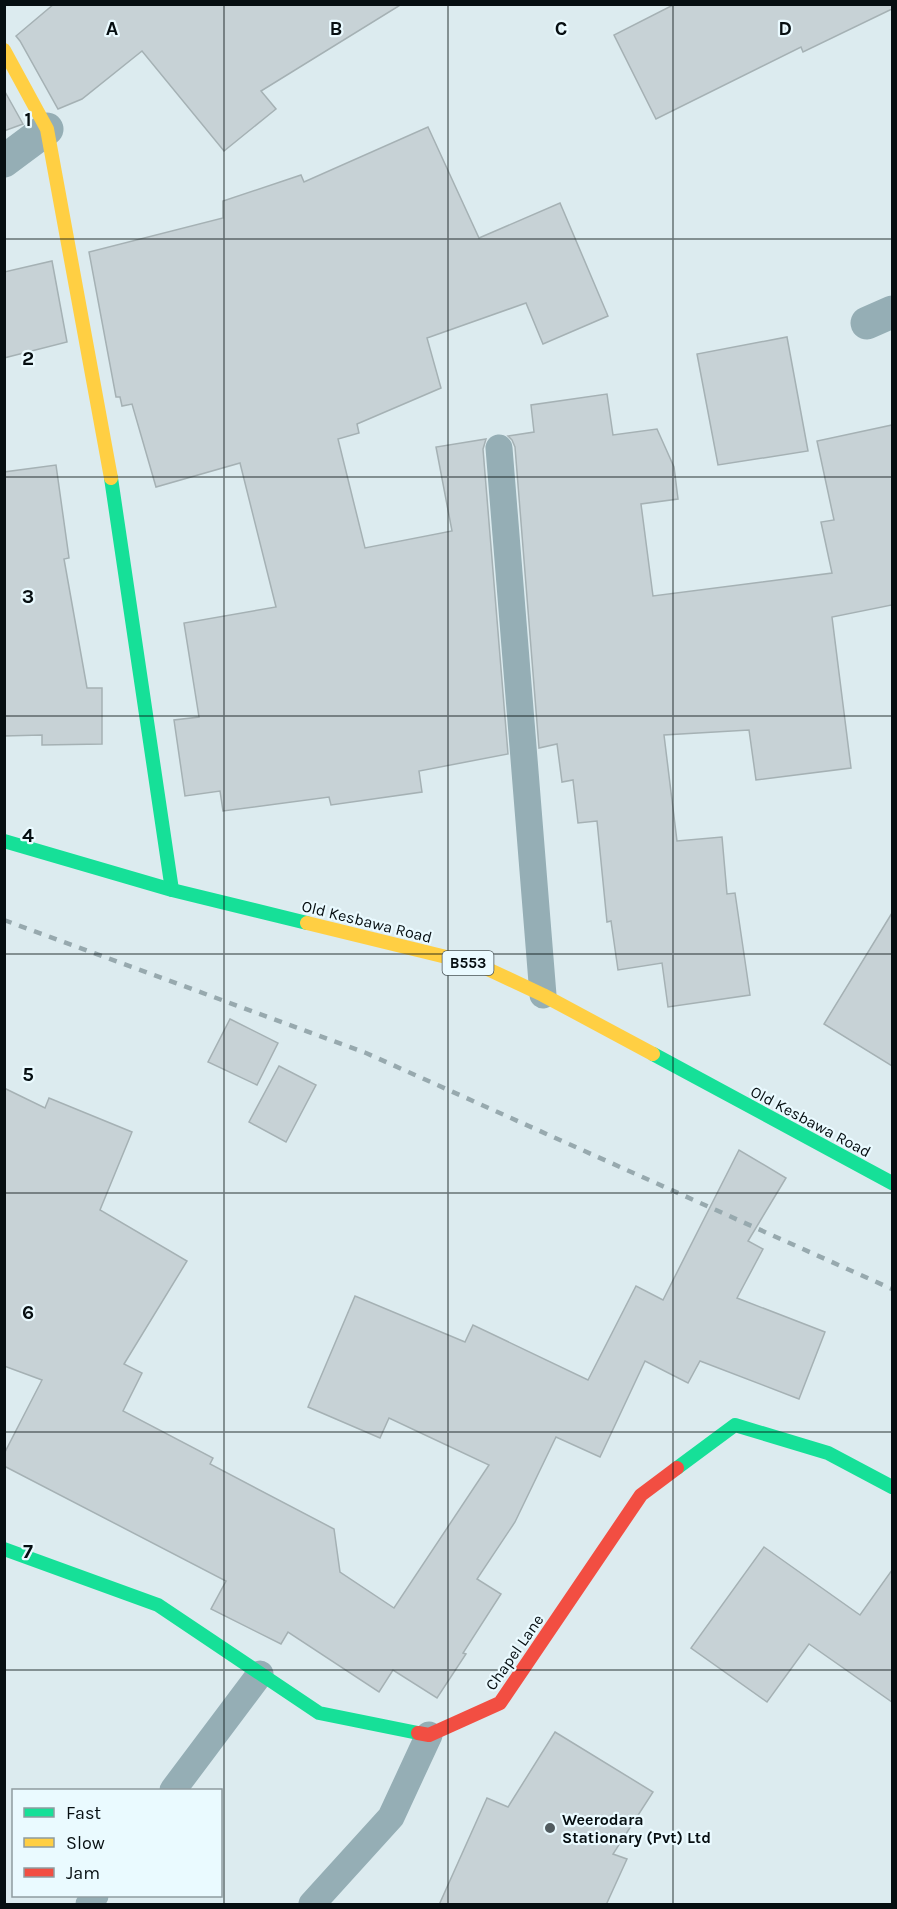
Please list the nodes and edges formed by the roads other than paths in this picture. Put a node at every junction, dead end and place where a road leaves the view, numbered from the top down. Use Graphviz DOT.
graph roads {
  1 [pos="4,50"];
  2 [pos="47,129"];
  3 [pos="4,160"];
  4 [pos="499,448"];
  5 [pos="4,840"];
  6 [pos="172,890"];
  7 [pos="543,995"];
  8 [pos="892,1184"];
  9 [pos="892,1487"];
  10 [pos="4,1549"];
  11 [pos="260,1674"];
  12 [pos="429,1735"];
  13 [pos="174,1789"];
  14 [pos="312,1905"];
  1 -- 2 [label="street"];
  2 -- 3 [label="street"];
  2 -- 6 [label="street"];
  4 -- 7 [label="lane"];
  5 -- 6 [label="street, Old Kesbawa Road / B553"];
  6 -- 7 [label="street, Old Kesbawa Road / B553"];
  7 -- 8 [label="street, Old Kesbawa Road / B553"];
  9 -- 12 [label="street, Chapel Lane"];
  10 -- 11 [label="street"];
  11 -- 12 [label="street"];
  11 -- 13 [label="lane"];
  12 -- 14 [label="lane"];
}
